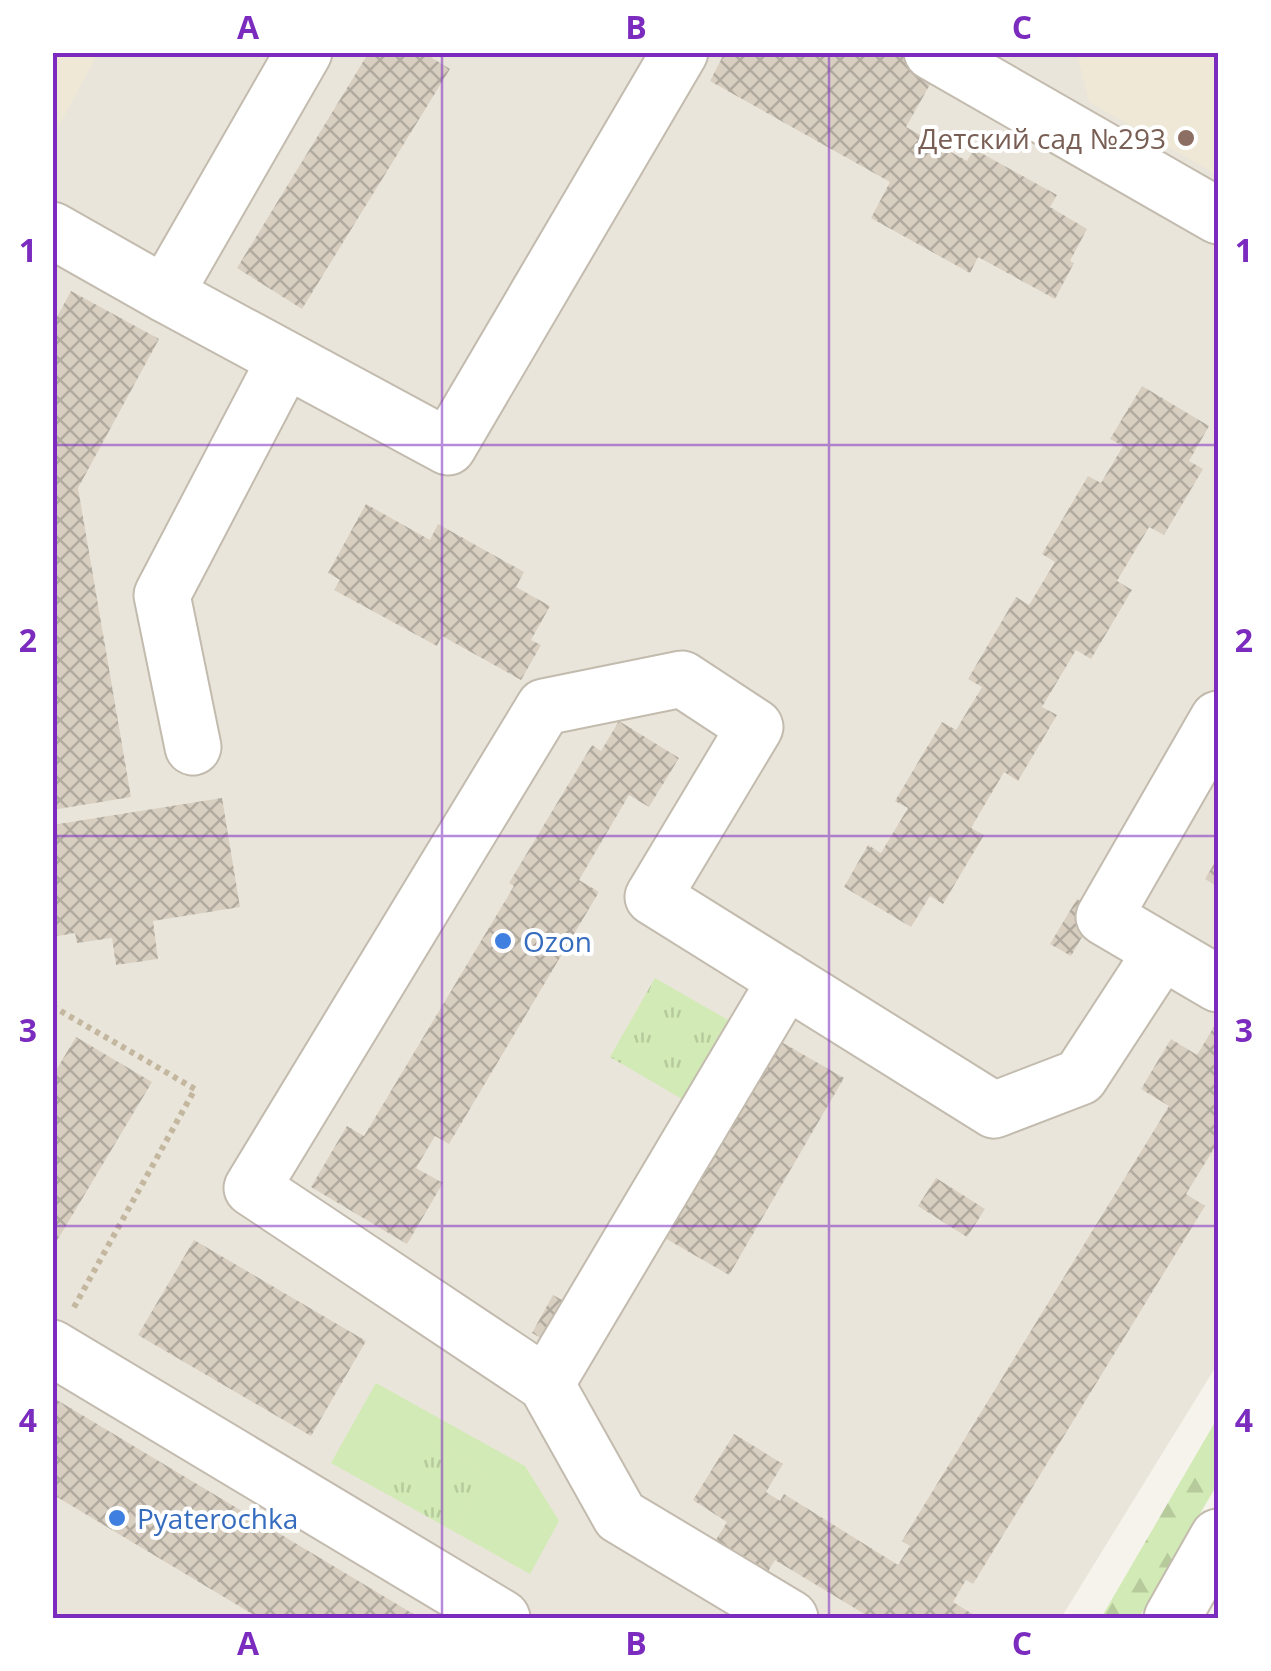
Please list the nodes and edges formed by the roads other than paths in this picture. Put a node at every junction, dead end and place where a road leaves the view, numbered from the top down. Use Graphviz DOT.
graph roads {
  1 [pos="304,52"];
  2 [pos="680,52"];
  3 [pos="932,52"];
  4 [pos="1218,216"];
  5 [pos="52,230"];
  6 [pos="164,294"];
  7 [pos="285,360"];
  8 [pos="1218,720"];
  9 [pos="193,747"];
  10 [pos="1161,952"];
  11 [pos="786,980"];
  12 [pos="1218,984"];
  13 [pos="62,1330"];
  14 [pos="546,1384"];
  15 [pos="1218,1537"];
  16 [pos="502,1618"];
  17 [pos="790,1618"];
  18 [pos="1172,1618"];
  1 -- 6 [label="street"];
  2 -- 7 [label="street"];
  3 -- 4 [label="street"];
  5 -- 6 [label="street"];
  6 -- 7 [label="street"];
  7 -- 9 [label="street"];
  8 -- 10 [label="street"];
  10 -- 11 [label="street"];
  10 -- 12 [label="street"];
  11 -- 14 [label="street"];
  11 -- 14 [label="street"];
  13 -- 16 [label="street"];
  14 -- 17 [label="street"];
  15 -- 18 [label="street"];
}
